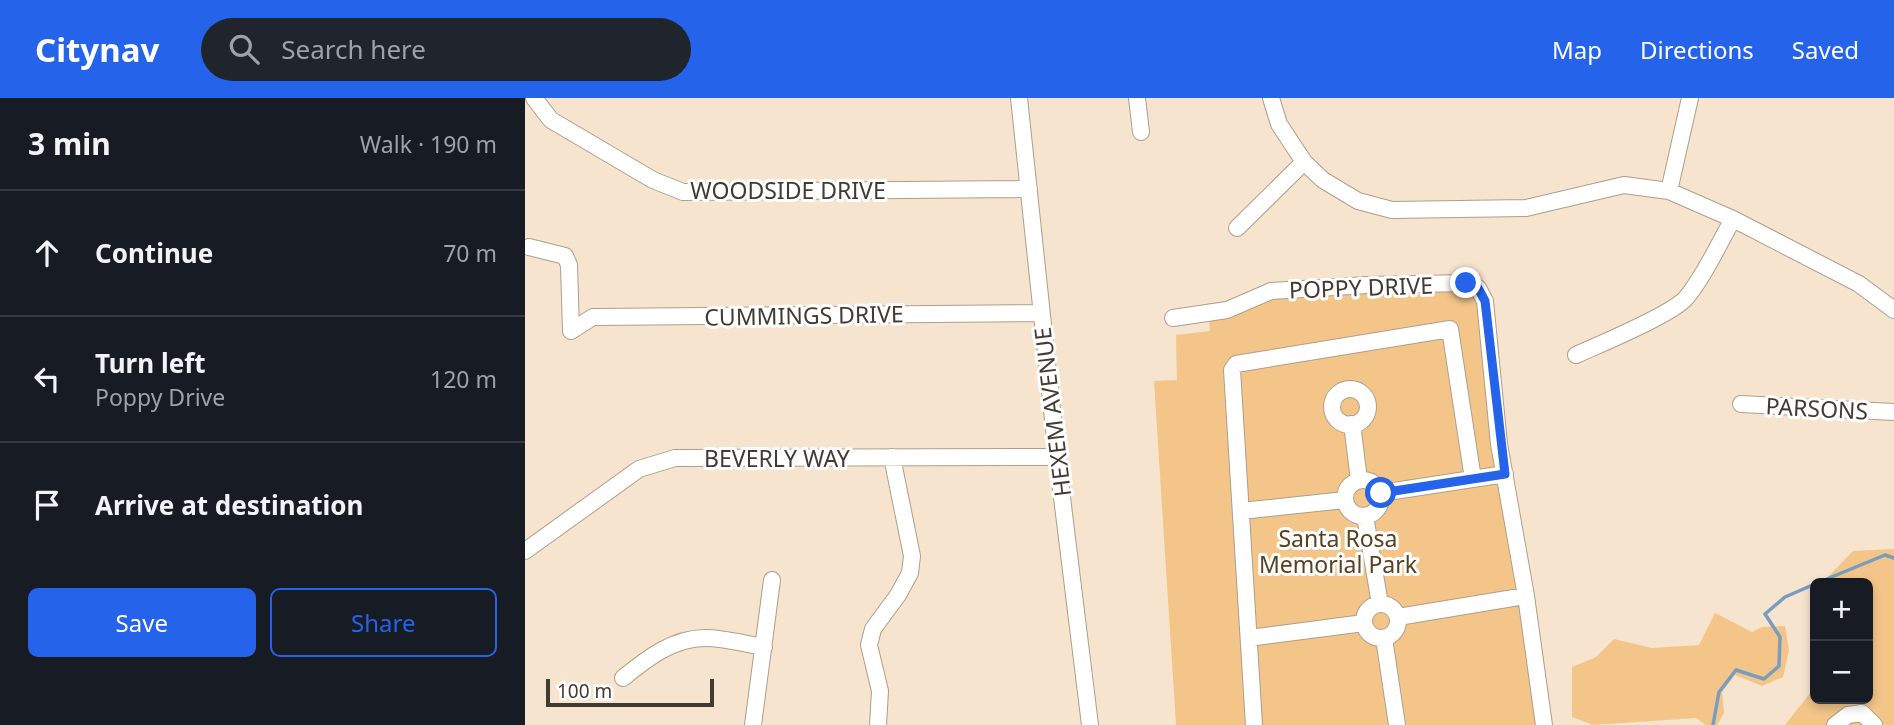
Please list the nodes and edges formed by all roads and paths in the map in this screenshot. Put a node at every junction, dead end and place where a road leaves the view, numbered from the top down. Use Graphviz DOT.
graph roads {
  1 [pos="534,98"];
  2 [pos="1019,98"];
  3 [pos="1137,98"];
  4 [pos="1271,98"];
  5 [pos="1690,98"];
  6 [pos="1141,132"];
  7 [pos="1304,162"];
  8 [pos="1029,189"];
  9 [pos="1669,191"];
  10 [pos="1733,219"];
  11 [pos="1237,228"];
  12 [pos="530,247"];
  13 [pos="1894,310"];
  14 [pos="1041,313"];
  15 [pos="1173,318"];
  16 [pos="1576,355"];
  17 [pos="1741,404"];
  18 [pos="1894,412"];
  19 [pos="1352,424"];
  20 [pos="892,457"];
  21 [pos="1057,457"];
  22 [pos="1505,474"];
  23 [pos="1473,479"];
  24 [pos="1359,480"];
  25 [pos="1381,493"];
  26 [pos="1345,500"];
  27 [pos="1241,511"];
  28 [pos="1365,516"];
  29 [pos="525,551"];
  30 [pos="772,580"];
  31 [pos="1526,596"];
  32 [pos="1380,604"];
  33 [pos="1398,617"];
  34 [pos="1364,623"];
  35 [pos="1249,638"];
  36 [pos="1384,638"];
  37 [pos="764,647"];
  38 [pos="623,678"];
  39 [pos="753,725"];
  40 [pos="878,725"];
  41 [pos="1090,725"];
  42 [pos="1254,725"];
  43 [pos="1397,725"];
  44 [pos="1544,725"];
  45 [pos="1835,725"];
  46 [pos="1874,725"];
  1 -- 8 [label="street, WOODSIDE DRIVE"];
  2 -- 8 [label="street, HEXEM AVENUE"];
  3 -- 6 [label="street"];
  4 -- 7 [label="street"];
  5 -- 9 [label="street"];
  7 -- 9 [label="street"];
  7 -- 11 [label="street"];
  8 -- 14 [label="street, HEXEM AVENUE"];
  9 -- 10 [label="street"];
  10 -- 13 [label="street"];
  10 -- 16 [label="street"];
  12 -- 14 [label="street, CUMMINGS DRIVE"];
  14 -- 21 [label="street, HEXEM AVENUE"];
  15 -- 22 [label="street, POPPY DRIVE"];
  17 -- 18 [label="street, PARSONS"];
  19 -- 24 [label="street"];
  20 -- 21 [label="street, BEVERLY WAY"];
  20 -- 29 [label="street, BEVERLY WAY"];
  20 -- 40 [label="street"];
  21 -- 41 [label="street, HEXEM AVENUE"];
  22 -- 23 [label="street"];
  22 -- 31 [label="street"];
  23 -- 25 [label="street"];
  23 -- 27 [label="street"];
  24 -- 25 [label="street"];
  24 -- 26 [label="street"];
  25 -- 28 [label="street"];
  26 -- 27 [label="street"];
  26 -- 28 [label="street"];
  27 -- 35 [label="street"];
  28 -- 32 [label="street"];
  30 -- 37 [label="street"];
  31 -- 33 [label="street"];
  31 -- 44 [label="street"];
  32 -- 33 [label="street"];
  32 -- 34 [label="street"];
  33 -- 36 [label="street"];
  34 -- 35 [label="street"];
  34 -- 36 [label="street"];
  35 -- 42 [label="street"];
  36 -- 43 [label="street"];
  37 -- 38 [label="street"];
  37 -- 39 [label="street"];
  45 -- 46 [label="street"];
}
